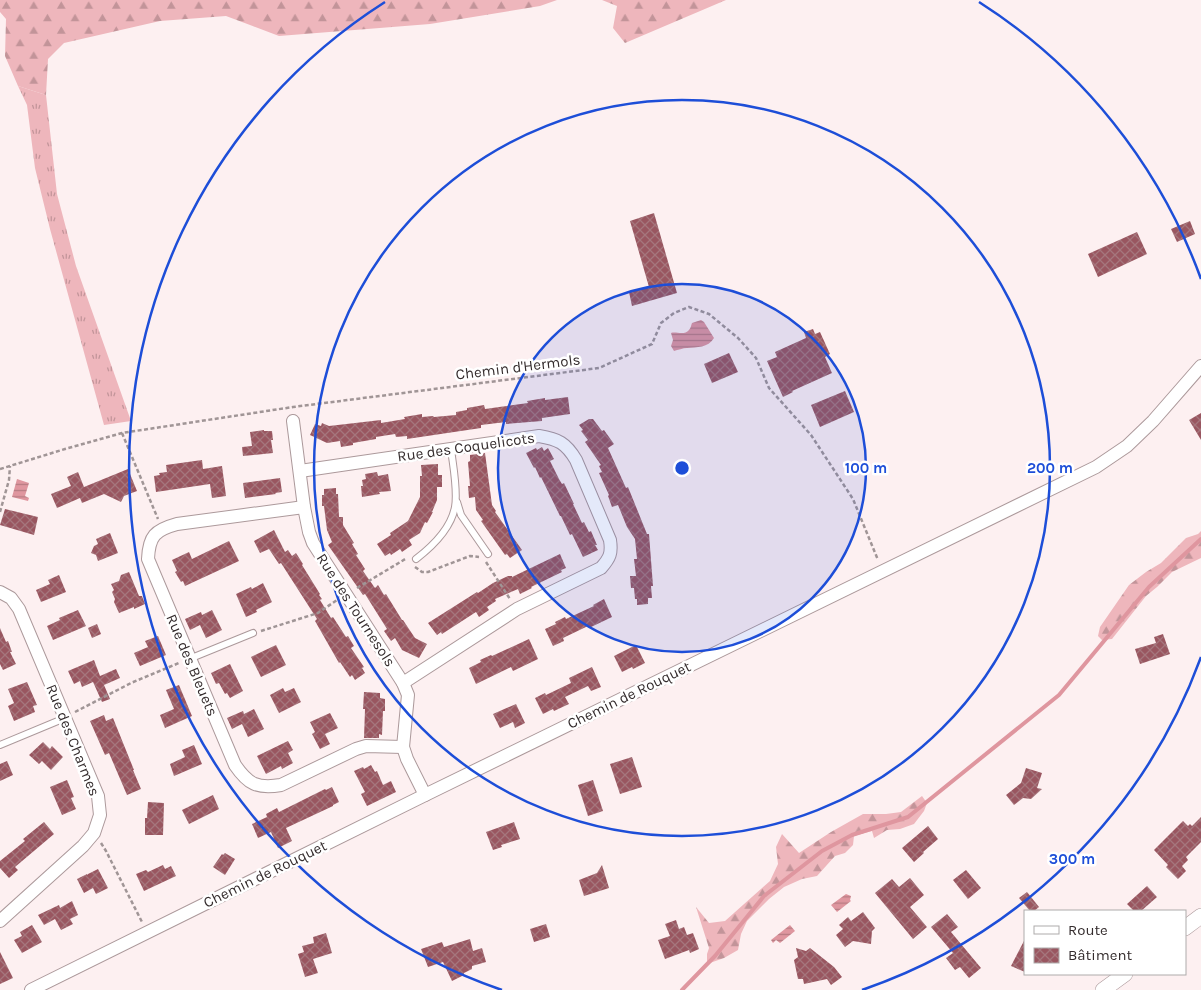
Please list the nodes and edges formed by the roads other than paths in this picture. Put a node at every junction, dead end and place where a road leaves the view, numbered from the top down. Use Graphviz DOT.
graph roads {
  1 [pos="1201,366"];
  2 [pos="293,420"];
  3 [pos="451,449"];
  4 [pos="300,470"];
  5 [pos="456,490"];
  6 [pos="304,507"];
  7 [pos="488,554"];
  8 [pos="416,559"];
  9 [pos="0,592"];
  10 [pos="253,633"];
  11 [pos="190,659"];
  12 [pos="403,684"];
  13 [pos="65,718"];
  14 [pos="0,745"];
  15 [pos="404,747"];
  16 [pos="425,795"];
  17 [pos="1201,916"];
  18 [pos="0,921"];
  19 [pos="1186,927"];
  20 [pos="1123,975"];
  21 [pos="31,990"];
  22 [pos="1103,990"];
  1 -- 16 [label="street, Chemin de Rouquet"];
  2 -- 4 [label="street, Rue des Tournesols"];
  3 -- 4 [label="street, Rue des Coquelicots"];
  3 -- 5 [label="lane"];
  3 -- 12 [label="street, Rue des Coquelicots"];
  4 -- 6 [label="street, Rue des Tournesols"];
  5 -- 7 [label="lane"];
  5 -- 8 [label="lane"];
  6 -- 11 [label="street, Rue des Bleuets"];
  6 -- 12 [label="street, Rue des Tournesols"];
  9 -- 13 [label="street, Rue des Charmes"];
  10 -- 11 [label="lane"];
  11 -- 15 [label="street, Rue des Bleuets"];
  12 -- 15 [label="street, Rue des Tournesols"];
  13 -- 14 [label="lane"];
  13 -- 18 [label="street, Rue des Charmes"];
  15 -- 16 [label="street, Rue des Tournesols"];
  16 -- 21 [label="street, Chemin de Rouquet"];
  17 -- 19 [label="street"];
  20 -- 22 [label="street"];
}
